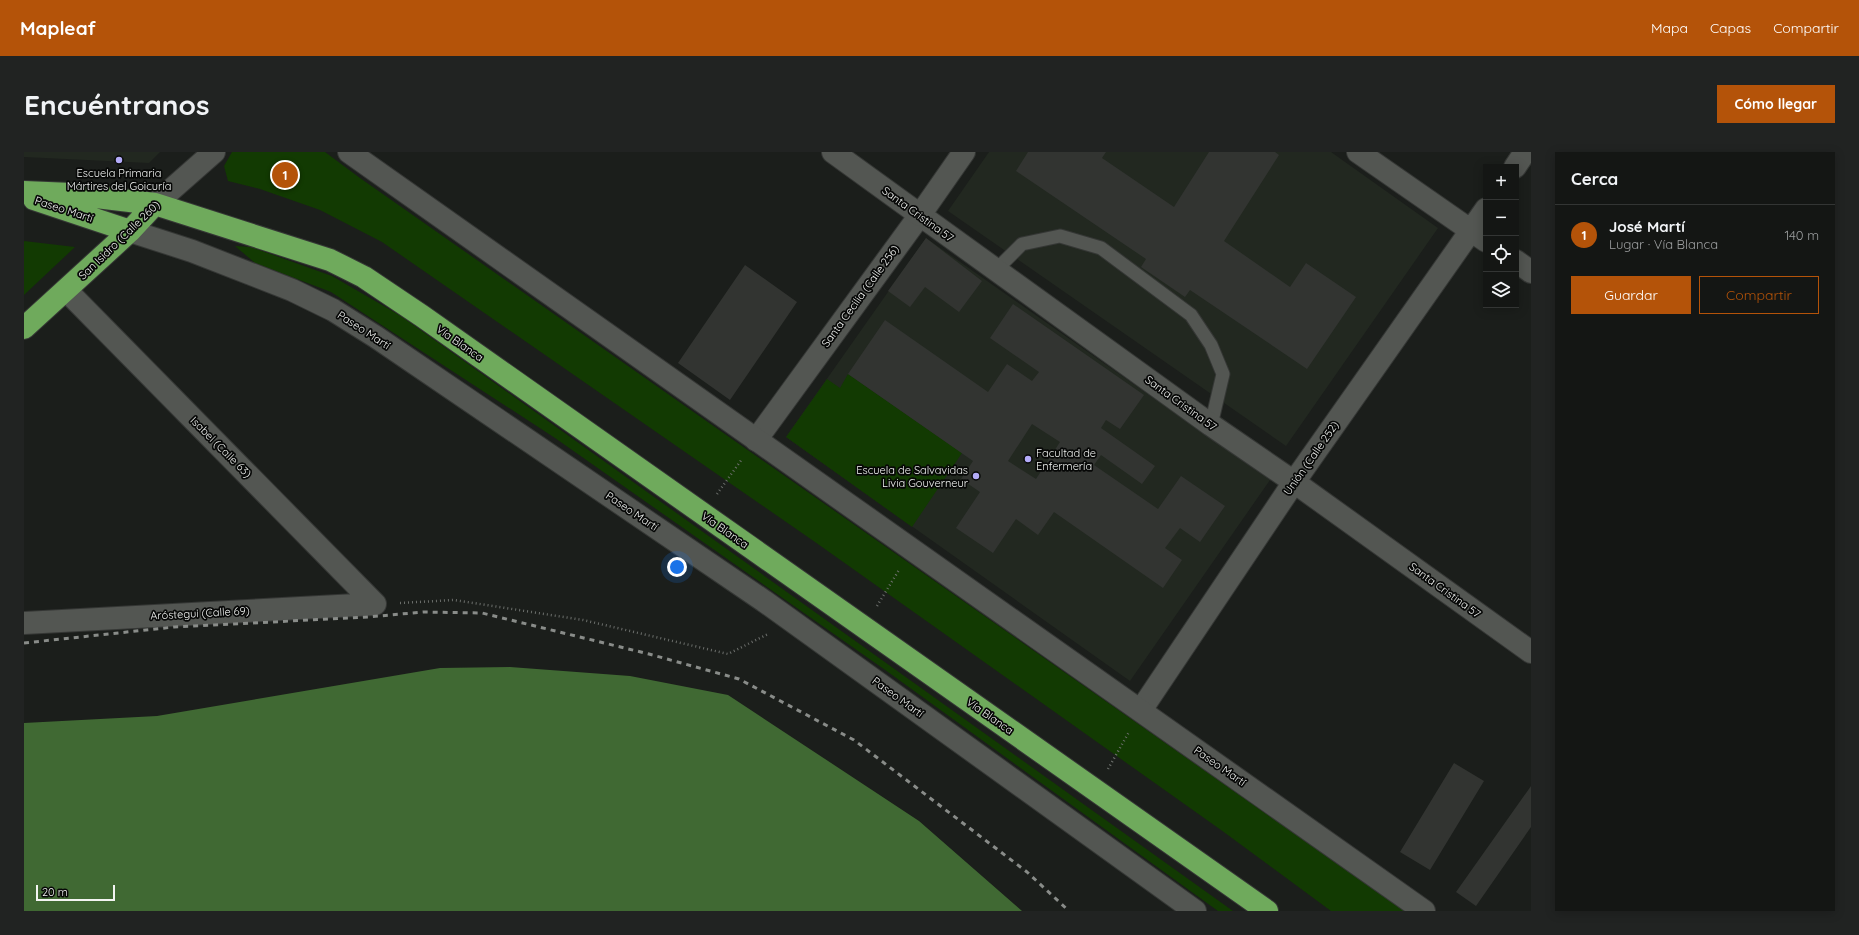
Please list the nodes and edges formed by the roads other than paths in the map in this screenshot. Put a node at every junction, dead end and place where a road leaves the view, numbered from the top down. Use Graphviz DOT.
graph roads {
  1 [pos="214,152"];
  2 [pos="349,152"];
  3 [pos="833,152"];
  4 [pos="964,152"];
  5 [pos="1358,152"];
  6 [pos="1525,152"];
  7 [pos="1517,164"];
  8 [pos="24,192"];
  9 [pos="24,196"];
  10 [pos="155,204"];
  11 [pos="920,215"];
  12 [pos="1483,219"];
  13 [pos="130,231"];
  14 [pos="1478,236"];
  15 [pos="1519,263"];
  16 [pos="996,270"];
  17 [pos="1531,272"];
  18 [pos="66,290"];
  19 [pos="24,328"];
  20 [pos="1211,425"];
  21 [pos="756,440"];
  22 [pos="1294,482"];
  23 [pos="375,604"];
  24 [pos="24,623"];
  25 [pos="1531,652"];
  26 [pos="1141,710"];
  27 [pos="1195,911"];
  28 [pos="1267,911"];
  29 [pos="1424,911"];
  1 -- 10 [label="street, San Isidro (Calle 260)"];
  2 -- 21 [label="street, Paseo Martí"];
  3 -- 11 [label="street, Santa Cristina 57"];
  4 -- 11 [label="street, Santa Cecilia (Calle 256)"];
  5 -- 14 [label="street"];
  6 -- 7 [label="street"];
  8 -- 10 [label="highway"];
  9 -- 13 [label="highway, Paseo Martí"];
  10 -- 13 [label="highway, San Isidro (Calle 260)"];
  10 -- 28 [label="highway, Vía Blanca"];
  11 -- 16 [label="street, Santa Cristina 57"];
  11 -- 21 [label="street, Santa Cecilia (Calle 256)"];
  12 -- 14 [label="street, Unión (Calle 252)"];
  13 -- 18 [label="highway, San Isidro (Calle 260)"];
  13 -- 27 [label="street, Paseo Martí"];
  14 -- 22 [label="street, Unión (Calle 252)"];
  15 -- 17 [label="street"];
  16 -- 20 [label="street, Santa Cristina 57"];
  16 -- 20 [label="lane"];
  18 -- 19 [label="highway, San Isidro (Calle 260)"];
  18 -- 23 [label="street, Isabel (Calle 63)"];
  20 -- 22 [label="street, Santa Cristina 57"];
  21 -- 26 [label="street, Paseo Martí"];
  22 -- 25 [label="street, Santa Cristina 57"];
  22 -- 26 [label="street, Unión (Calle 252)"];
  23 -- 24 [label="street, Aróstegui (Calle 69)"];
  26 -- 29 [label="street, Paseo Martí"];
}
